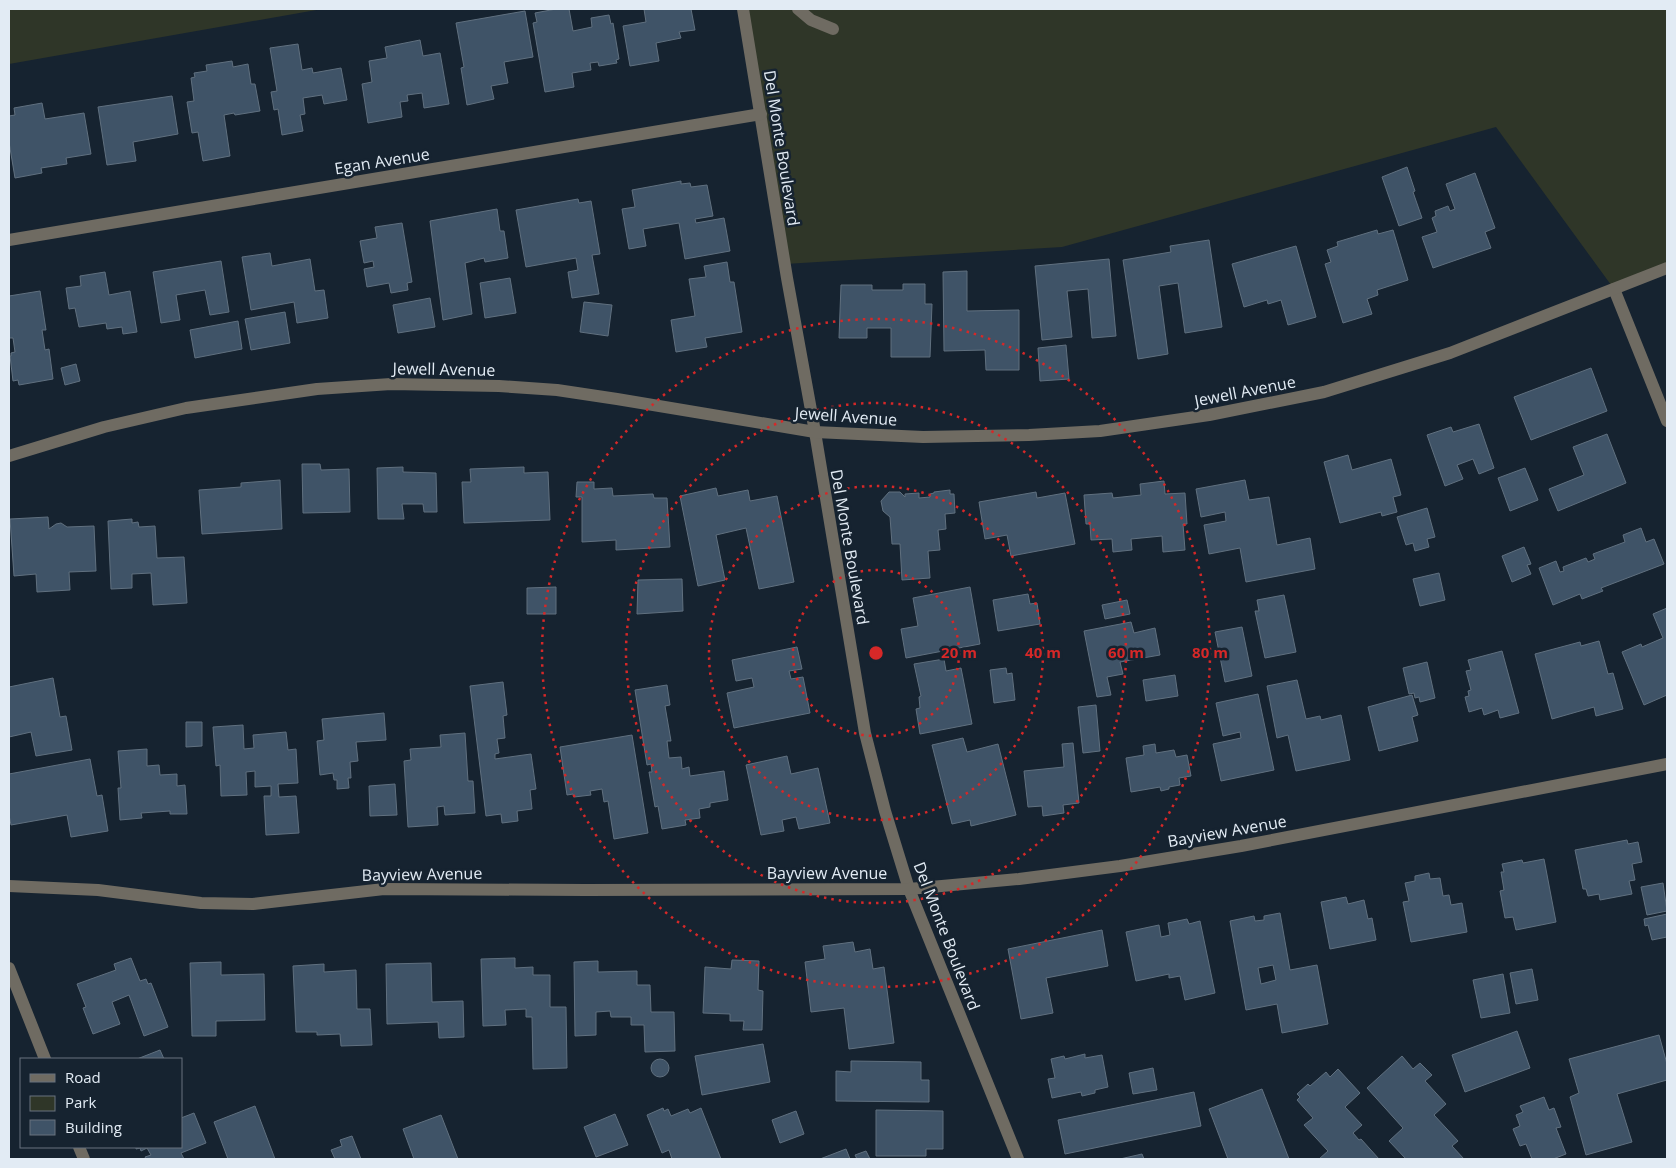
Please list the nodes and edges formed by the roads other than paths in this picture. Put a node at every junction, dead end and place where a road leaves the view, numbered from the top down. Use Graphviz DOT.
graph roads {
  1 [pos="743,9"];
  2 [pos="798,9"];
  3 [pos="833,29"];
  4 [pos="761,114"];
  5 [pos="9,240"];
  6 [pos="1667,268"];
  7 [pos="1614,289"];
  8 [pos="1667,421"];
  9 [pos="815,432"];
  10 [pos="9,456"];
  11 [pos="1667,764"];
  12 [pos="9,886"];
  13 [pos="910,889"];
  14 [pos="9,968"];
  15 [pos="45,1058"];
  16 [pos="1018,1159"];
  1 -- 4 [label="street, Del Monte Boulevard"];
  2 -- 3 [label="street"];
  4 -- 5 [label="street, Egan Avenue"];
  4 -- 9 [label="street, Del Monte Boulevard"];
  6 -- 7 [label="street, Jewell Avenue"];
  7 -- 8 [label="street"];
  7 -- 9 [label="street, Jewell Avenue"];
  9 -- 10 [label="street, Jewell Avenue"];
  9 -- 13 [label="street, Del Monte Boulevard"];
  11 -- 13 [label="street, Bayview Avenue"];
  12 -- 13 [label="street, Bayview Avenue"];
  13 -- 16 [label="street, Del Monte Boulevard"];
  14 -- 15 [label="street"];
}
